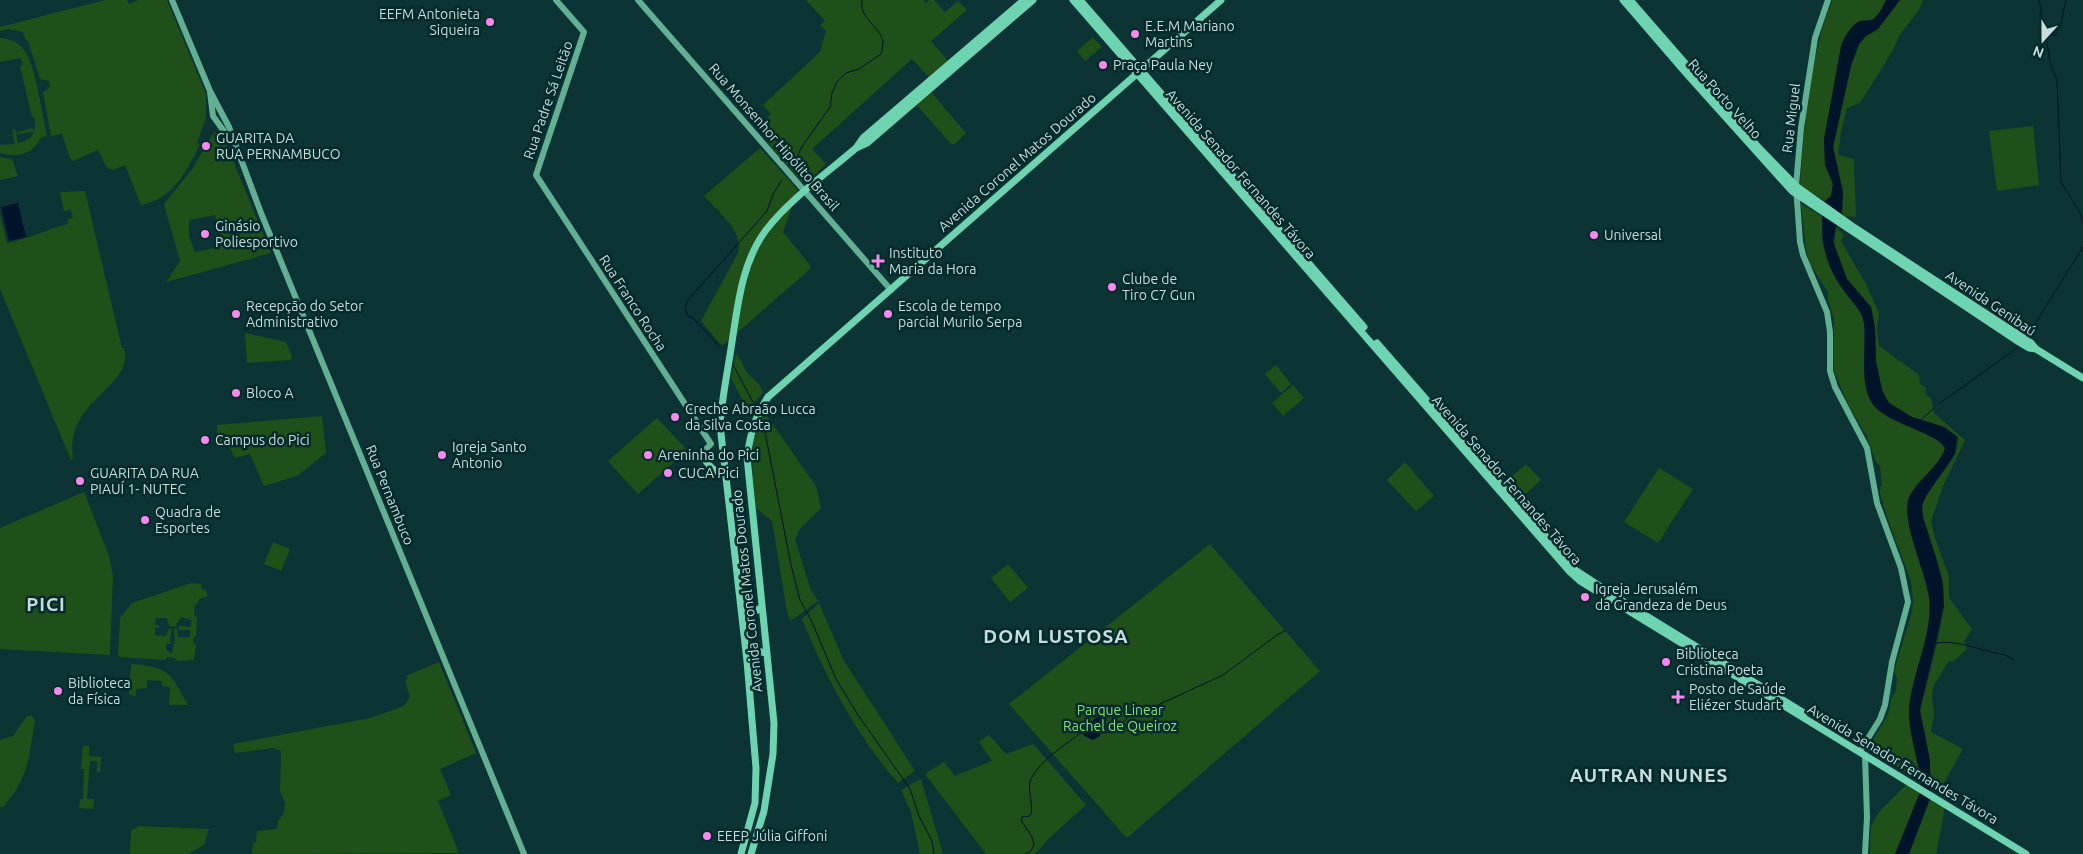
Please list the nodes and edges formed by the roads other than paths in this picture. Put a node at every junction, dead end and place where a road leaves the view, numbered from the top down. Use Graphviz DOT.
graph roads {
  1 [pos="172,0"];
  2 [pos="556,0"];
  3 [pos="638,0"];
  4 [pos="1024,0"];
  5 [pos="1033,0"];
  6 [pos="1073,0"];
  7 [pos="1080,0"];
  8 [pos="1221,0"];
  9 [pos="1623,0"];
  10 [pos="1630,0"];
  11 [pos="1828,0"];
  12 [pos="967,53"];
  13 [pos="1139,72"];
  14 [pos="536,176"];
  15 [pos="1796,186"];
  16 [pos="805,192"];
  17 [pos="1796,194"];
  18 [pos="1817,205"];
  19 [pos="891,290"];
  20 [pos="2083,378"];
  21 [pos="701,454"];
  22 [pos="725,473"];
  23 [pos="741,606"];
  24 [pos="761,608"];
  25 [pos="767,653"];
  26 [pos="747,661"];
  27 [pos="1864,752"];
  28 [pos="1935,796"];
  29 [pos="524,854"];
  30 [pos="741,854"];
  31 [pos="751,854"];
  32 [pos="1865,854"];
  33 [pos="2026,854"];
  34 [pos="2032,854"];
  1 -- 29 [label="main road, Rua Pernambuco"];
  2 -- 14 [label="main road, Rua Padre Sá Leitão"];
  3 -- 16 [label="main road, Rua Monsenhor Hipólito Brasil"];
  4 -- 12 [label="main road"];
  5 -- 12 [label="main road"];
  6 -- 13 [label="main road, Avenida Senador Fernandes Távora"];
  7 -- 13 [label="main road, Avenida Senador Fernandes Távora"];
  8 -- 13 [label="main road, Avenida Coronel Matos Dourado"];
  9 -- 17 [label="main road, Rua Porto Velho"];
  10 -- 15 [label="main road, Rua Porto Velho"];
  11 -- 15 [label="main road, Rua Miguel"];
  12 -- 16 [label="main road, Avenida Coronel Matos Dourado"];
  13 -- 19 [label="main road, Avenida Coronel Matos Dourado"];
  13 -- 27 [label="main road, Avenida Senador Fernandes Távora"];
  14 -- 21 [label="main road, Rua Franco Rocha"];
  15 -- 17 [label="main road, Rua Miguel"];
  15 -- 18 [label="main road, Rua Porto Velho"];
  16 -- 19 [label="main road, Rua Monsenhor Hipólito Brasil"];
  16 -- 22 [label="main road, Avenida Coronel Matos Dourado"];
  17 -- 18 [label="main road, Rua Porto Velho"];
  17 -- 27 [label="main road, Rua Miguel"];
  18 -- 20 [label="main road, Avenida Genibaú"];
  19 -- 24 [label="main road, Avenida Coronel Matos Dourado"];
  21 -- 22 [label="main road"];
  22 -- 23 [label="main road, Avenida Coronel Matos Dourado"];
  23 -- 24 [label="main road"];
  23 -- 26 [label="main road, Avenida Coronel Matos Dourado"];
  24 -- 25 [label="main road, Avenida Coronel Matos Dourado"];
  25 -- 26 [label="main road"];
  25 -- 31 [label="main road, Avenida Coronel Matos Dourado"];
  26 -- 30 [label="main road, Avenida Coronel Matos Dourado"];
  27 -- 28 [label="main road, Avenida Senador Fernandes Távora"];
  27 -- 28 [label="main road, Avenida Senador Fernandes Távora"];
  27 -- 32 [label="main road"];
  28 -- 33 [label="main road, Avenida Senador Fernandes Távora"];
  28 -- 34 [label="main road, Avenida Senador Fernandes Távora"];
}
